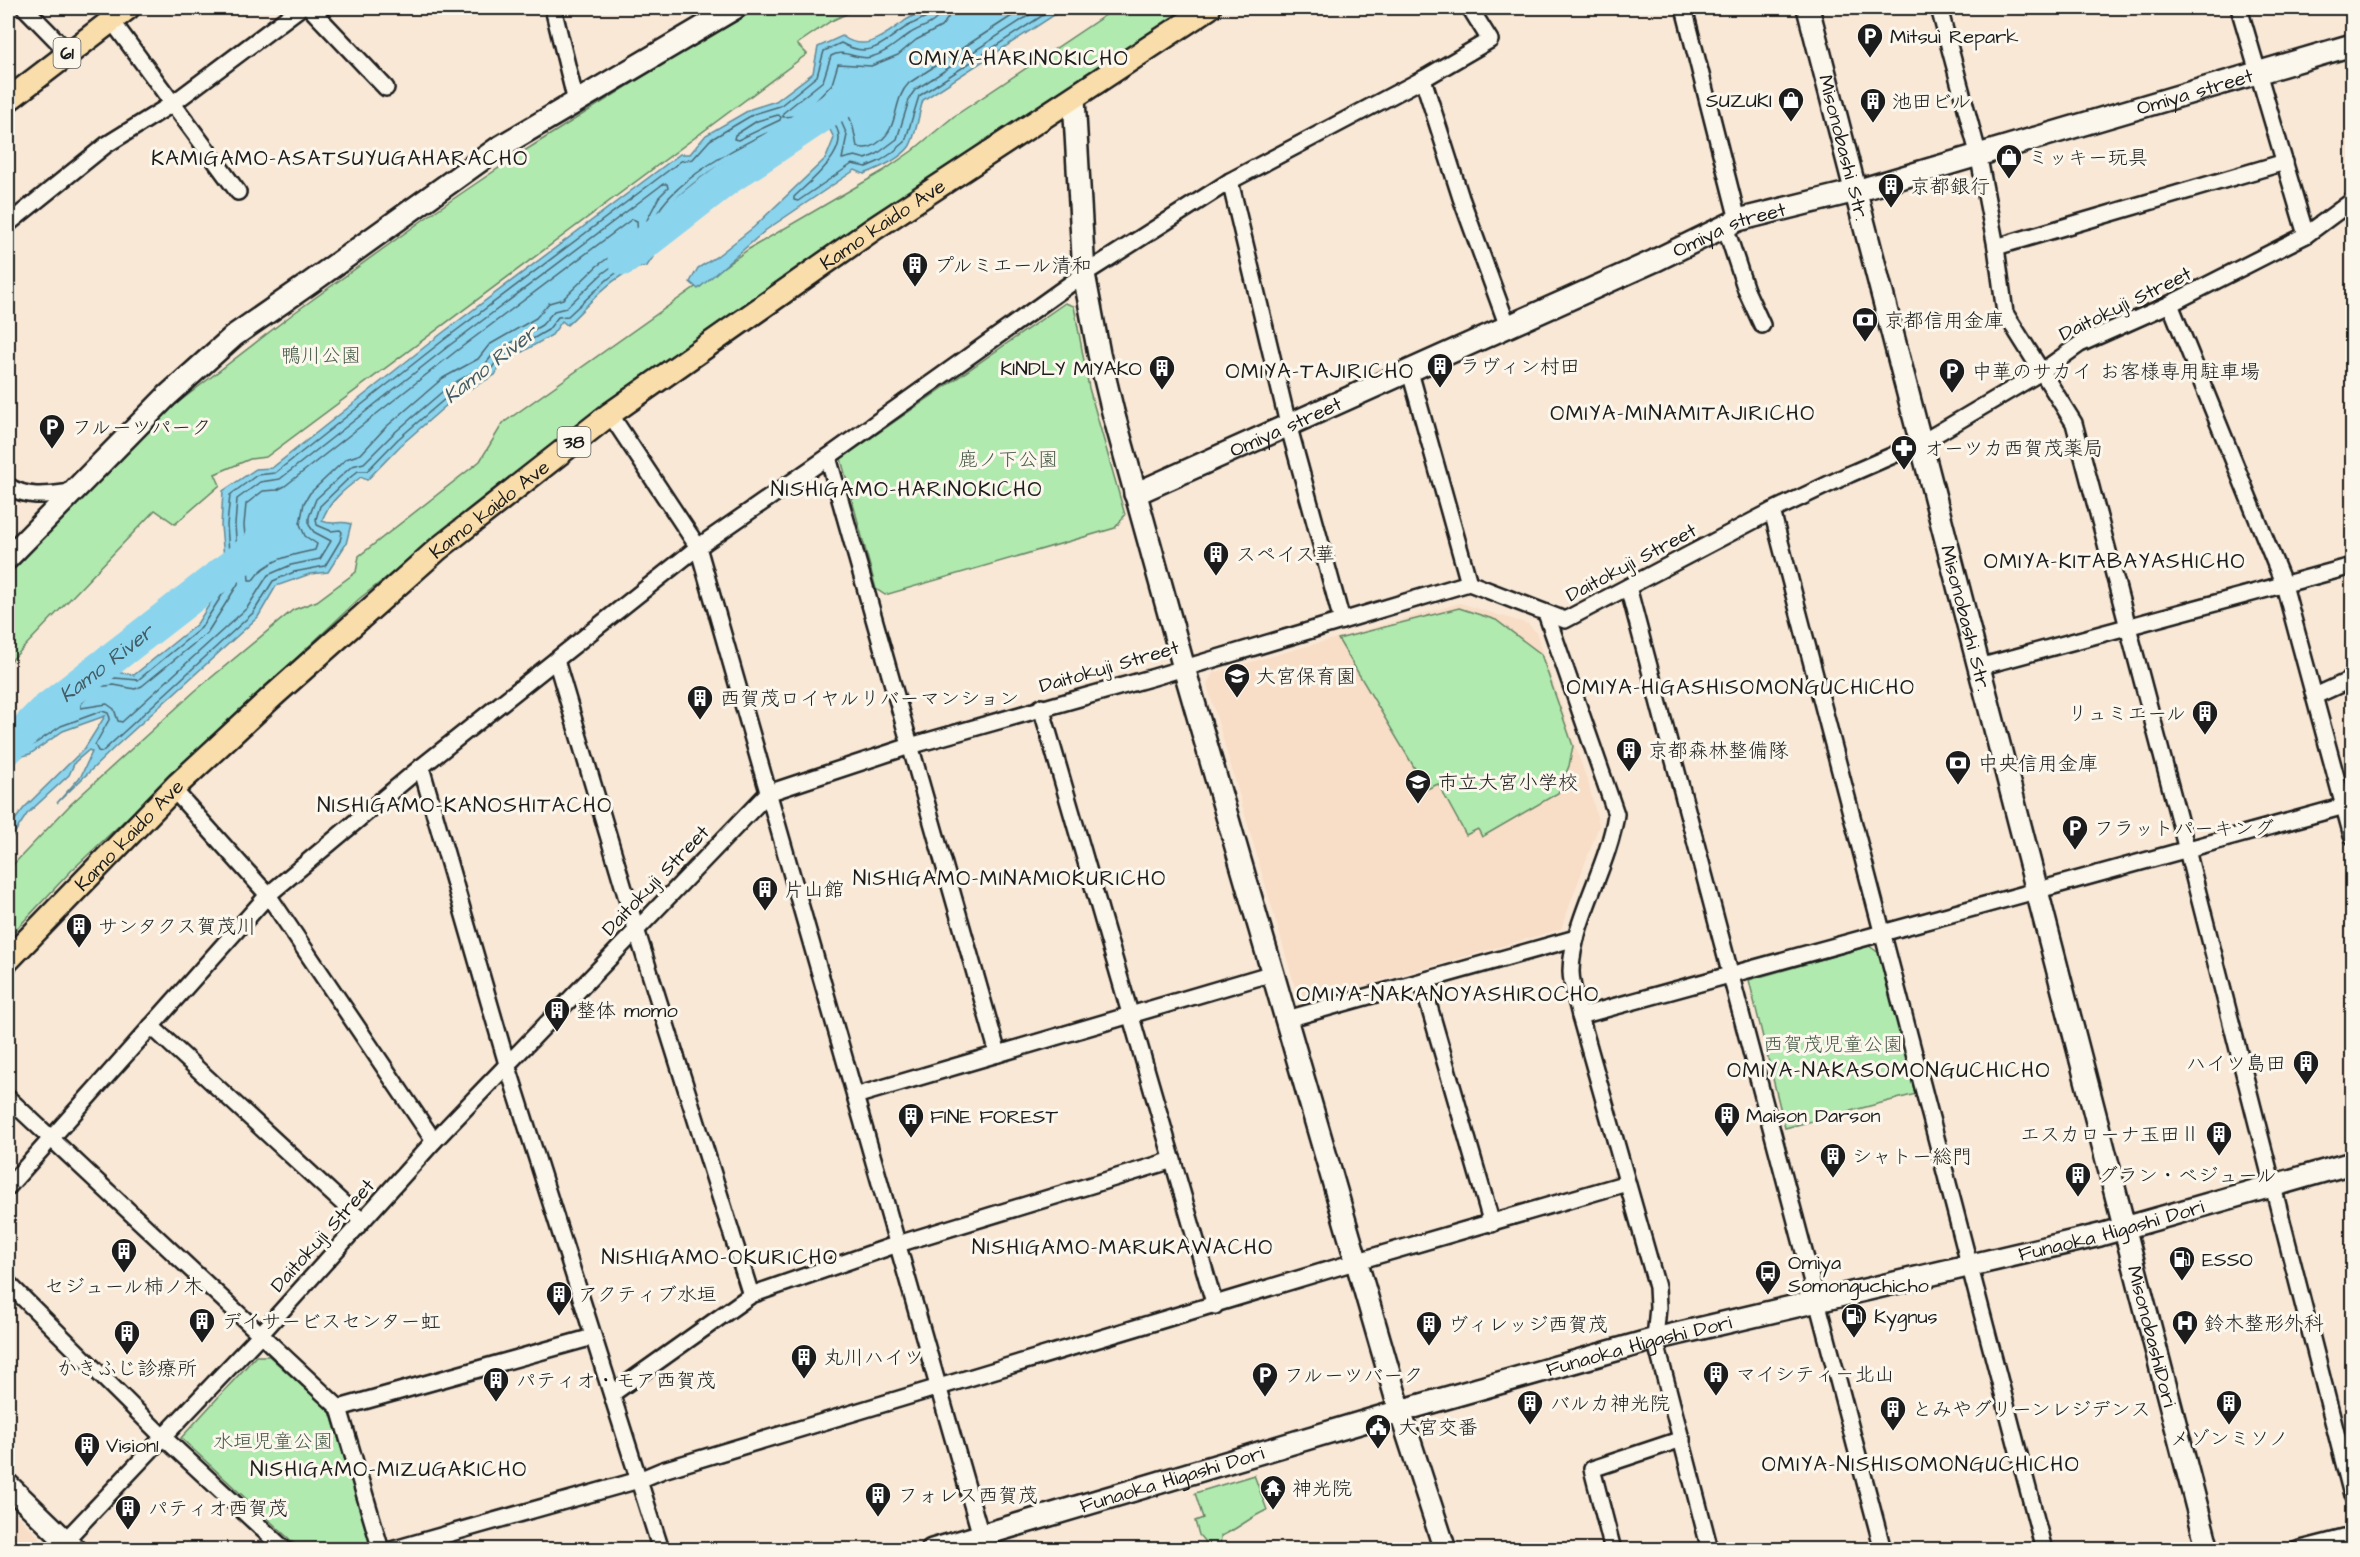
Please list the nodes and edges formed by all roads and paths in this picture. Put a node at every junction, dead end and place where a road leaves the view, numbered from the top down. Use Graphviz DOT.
graph roads {
  1 [pos="25,8"];
  2 [pos="300,8"];
  3 [pos="310,8"];
  4 [pos="553,8"];
  5 [pos="735,8"];
  6 [pos="1209,8"];
  7 [pos="1470,8"];
  8 [pos="1684,8"];
  9 [pos="1808,8"];
  10 [pos="1939,8"];
  11 [pos="2240,8"];
  12 [pos="120,14"];
  13 [pos="2352,45"];
  14 [pos="66,54"];
  15 [pos="2259,74"];
  16 [pos="1423,79"];
  17 [pos="386,88"];
  18 [pos="1074,98"];
  19 [pos="8,100"];
  20 [pos="576,102"];
  21 [pos="172,104"];
  22 [pos="1978,153"];
  23 [pos="2285,162"];
  24 [pos="1230,181"];
  25 [pos="1856,190"];
  26 [pos="238,192"];
  27 [pos="2352,201"];
  28 [pos="1732,223"];
  29 [pos="8,224"];
  30 [pos="2306,235"];
  31 [pos="1996,247"];
  32 [pos="1084,274"];
  33 [pos="2170,304"];
  34 [pos="1762,325"];
  35 [pos="1508,327"];
  36 [pos="1410,372"];
  37 [pos="2041,372"];
  38 [pos="610,414"];
  39 [pos="1288,424"];
  40 [pos="1921,443"];
  41 [pos="828,458"];
  42 [pos="8,486"];
  43 [pos="71,492"];
  44 [pos="1135,494"];
  45 [pos="1772,511"];
  46 [pos="698,548"];
  47 [pos="8,558"];
  48 [pos="2352,566"];
  49 [pos="1469,583"];
  50 [pos="2284,585"];
  51 [pos="1628,587"];
  52 [pos="1546,613"];
  53 [pos="1342,621"];
  54 [pos="2128,627"];
  55 [pos="556,660"];
  56 [pos="1979,667"];
  57 [pos="1184,668"];
  58 [pos="2352,679"];
  59 [pos="2315,696"];
  60 [pos="1041,707"];
  61 [pos="910,746"];
  62 [pos="421,767"];
  63 [pos="173,789"];
  64 [pos="768,793"];
  65 [pos="2349,805"];
  66 [pos="2352,836"];
  67 [pos="2187,850"];
  68 [pos="2037,891"];
  69 [pos="268,895"];
  70 [pos="636,929"];
  71 [pos="1884,933"];
  72 [pos="1576,938"];
  73 [pos="8,960"];
  74 [pos="1273,974"];
  75 [pos="1731,975"];
  76 [pos="1422,982"];
  77 [pos="1130,1015"];
  78 [pos="1580,1016"];
  79 [pos="1287,1019"];
  80 [pos="151,1026"];
  81 [pos="998,1054"];
  82 [pos="507,1064"];
  83 [pos="855,1096"];
  84 [pos="8,1098"];
  85 [pos="50,1138"];
  86 [pos="434,1141"];
  87 [pos="1173,1160"];
  88 [pos="2352,1163"];
  89 [pos="1627,1183"];
  90 [pos="2274,1185"];
  91 [pos="8,1187"];
  92 [pos="362,1221"];
  93 [pos="1492,1224"];
  94 [pos="2125,1228"];
  95 [pos="898,1244"];
  96 [pos="1358,1261"];
  97 [pos="1969,1265"];
  98 [pos="8,1283"];
  99 [pos="751,1295"];
  100 [pos="1818,1302"];
  101 [pos="1215,1305"];
  102 [pos="259,1336"];
  103 [pos="593,1337"];
  104 [pos="1655,1339"];
  105 [pos="939,1388"];
  106 [pos="612,1394"];
  107 [pos="339,1408"];
  108 [pos="1400,1410"];
  109 [pos="162,1436"];
  110 [pos="1682,1439"];
  111 [pos="639,1480"];
  112 [pos="8,1485"];
  113 [pos="2352,1495"];
  114 [pos="2352,1536"];
  115 [pos="983,1542"];
  116 [pos="65,1546"];
  117 [pos="285,1550"];
  118 [pos="381,1550"];
  119 [pos="391,1550"];
  120 [pos="661,1550"];
  121 [pos="932,1550"];
  122 [pos="1445,1550"];
  123 [pos="1613,1550"];
  124 [pos="1710,1550"];
  125 [pos="1883,1550"];
  126 [pos="2043,1550"];
  127 [pos="2208,1550"];
  128 [pos="2297,1550"];
  1 -- 14 [label="street"];
  2 -- 21 [label="street"];
  3 -- 17 [label="street"];
  4 -- 20 [label="street"];
  5 -- 20 [label="street"];
  6 -- 18 [label="main road, Kamo kaido Ave / 38"];
  7 -- 16 [label="street"];
  8 -- 28 [label="street"];
  9 -- 25 [label="street, Misonobashi Str."];
  10 -- 22 [label="street"];
  11 -- 15 [label="street"];
  12 -- 14 [label="main road, 61"];
  12 -- 21 [label="street"];
  13 -- 15 [label="street, Omiya street"];
  14 -- 19 [label="main road, 61"];
  15 -- 22 [label="street, Omiya street"];
  15 -- 23 [label="street"];
  16 -- 24 [label="street"];
  16 -- 35 [label="street"];
  18 -- 32 [label="street"];
  18 -- 38 [label="main road, Kamo kaido Ave / 38"];
  20 -- 43 [label="street"];
  21 -- 26 [label="street"];
  21 -- 29 [label="street"];
  22 -- 25 [label="street, Omiya street"];
  22 -- 31 [label="street"];
  23 -- 30 [label="street"];
  23 -- 31 [label="street"];
  24 -- 32 [label="street"];
  24 -- 39 [label="street"];
  25 -- 28 [label="street, Omiya street"];
  25 -- 40 [label="street, Misonobashi Str."];
  27 -- 30 [label="street, Daitokuji Street"];
  28 -- 34 [label="street"];
  28 -- 35 [label="street, Omiya street"];
  30 -- 33 [label="street, Daitokuji Street"];
  31 -- 37 [label="street"];
  32 -- 41 [label="street"];
  32 -- 44 [label="street"];
  33 -- 37 [label="street, Daitokuji Street"];
  33 -- 50 [label="street"];
  35 -- 36 [label="street, Omiya street"];
  36 -- 39 [label="street, Omiya street"];
  36 -- 49 [label="street"];
  37 -- 40 [label="street, Daitokuji Street"];
  37 -- 54 [label="street"];
  38 -- 46 [label="street"];
  38 -- 63 [label="main road, Kamo kaido Ave / 38"];
  39 -- 44 [label="street, Omiya street"];
  39 -- 53 [label="street"];
  40 -- 45 [label="street, Daitokuji Street"];
  40 -- 56 [label="street, Misonobashi Str."];
  41 -- 46 [label="street"];
  41 -- 61 [label="street"];
  42 -- 43 [label="street"];
  43 -- 47 [label="street"];
  44 -- 57 [label="street"];
  45 -- 51 [label="street, Daitokuji Street"];
  45 -- 71 [label="street"];
  46 -- 55 [label="street"];
  46 -- 64 [label="street"];
  48 -- 50 [label="street"];
  49 -- 52 [label="street, Daitokuji Street"];
  49 -- 53 [label="street, Daitokuji Street"];
  50 -- 54 [label="street"];
  50 -- 59 [label="street"];
  51 -- 52 [label="street, Daitokuji Street"];
  51 -- 75 [label="street"];
  52 -- 72 [label="street"];
  53 -- 57 [label="street, Daitokuji Street"];
  54 -- 56 [label="street"];
  54 -- 67 [label="street"];
  55 -- 62 [label="street"];
  55 -- 70 [label="street"];
  56 -- 68 [label="street, Misonobashi Str."];
  57 -- 60 [label="street, Daitokuji Street"];
  57 -- 74 [label="street"];
  58 -- 59 [label="street"];
  59 -- 65 [label="street"];
  60 -- 61 [label="street, Daitokuji Street"];
  60 -- 77 [label="street"];
  61 -- 64 [label="street, Daitokuji Street"];
  61 -- 81 [label="street"];
  62 -- 69 [label="street"];
  62 -- 82 [label="street"];
  63 -- 69 [label="street"];
  63 -- 73 [label="main road, Kamo kaido Ave / 38"];
  64 -- 70 [label="street, Daitokuji Street"];
  64 -- 83 [label="street"];
  65 -- 66 [label="street"];
  65 -- 67 [label="street"];
  67 -- 68 [label="street"];
  67 -- 90 [label="street"];
  68 -- 71 [label="street"];
  68 -- 94 [label="street, Misonobashi Str."];
  69 -- 80 [label="street"];
  69 -- 86 [label="street"];
  70 -- 82 [label="street, Daitokuji Street"];
  70 -- 99 [label="street"];
  71 -- 75 [label="street"];
  71 -- 97 [label="street"];
  72 -- 76 [label="street"];
  72 -- 78 [label="street"];
  74 -- 77 [label="street"];
  74 -- 79 [label="street"];
  75 -- 78 [label="street"];
  75 -- 100 [label="street"];
  76 -- 79 [label="street"];
  76 -- 93 [label="street"];
  77 -- 81 [label="street"];
  77 -- 87 [label="street"];
  78 -- 89 [label="street"];
  79 -- 96 [label="street"];
  80 -- 85 [label="street"];
  80 -- 92 [label="street"];
  81 -- 83 [label="street"];
  82 -- 86 [label="street, Daitokuji Street"];
  82 -- 103 [label="street"];
  83 -- 95 [label="street"];
  84 -- 85 [label="street"];
  85 -- 91 [label="street"];
  85 -- 102 [label="street"];
  86 -- 92 [label="street, Daitokuji Street"];
  87 -- 95 [label="street"];
  87 -- 101 [label="street"];
  88 -- 90 [label="street, Funaoka Higashi Dori"];
  89 -- 93 [label="street"];
  89 -- 104 [label="street"];
  90 -- 94 [label="street, Funaoka Higashi Dori"];
  90 -- 113 [label="street"];
  92 -- 102 [label="street, Daitokuji Street"];
  93 -- 96 [label="street"];
  94 -- 97 [label="street, Funaoka Higashi Dori"];
  94 -- 127 [label="street, MisonobashiDori"];
  95 -- 99 [label="street"];
  95 -- 105 [label="street"];
  96 -- 101 [label="street"];
  96 -- 108 [label="street"];
  97 -- 100 [label="street, Funaoka Higashi Dori"];
  97 -- 126 [label="street"];
  98 -- 109 [label="street"];
  99 -- 106 [label="street"];
  100 -- 104 [label="street, Funaoka Higashi Dori"];
  100 -- 125 [label="street"];
  101 -- 105 [label="street"];
  102 -- 107 [label="street"];
  102 -- 109 [label="street, Daitokuji Street"];
  103 -- 106 [label="street"];
  103 -- 107 [label="street"];
  104 -- 108 [label="street, Funaoka Higashi Dori"];
  104 -- 110 [label="street"];
  105 -- 111 [label="street"];
  105 -- 115 [label="street"];
  106 -- 111 [label="street"];
  107 -- 118 [label="street"];
  108 -- 115 [label="street, Funaoka Higashi Dori"];
  108 -- 122 [label="street"];
  109 -- 116 [label="street, Daitokuji Street"];
  109 -- 117 [label="street"];
  110 -- 123 [label="street"];
  110 -- 124 [label="street"];
  111 -- 119 [label="street"];
  111 -- 120 [label="street"];
  112 -- 116 [label="street"];
  114 -- 128 [label="street"];
  115 -- 121 [label="street, Funaoka Higashi Dori"];
}
